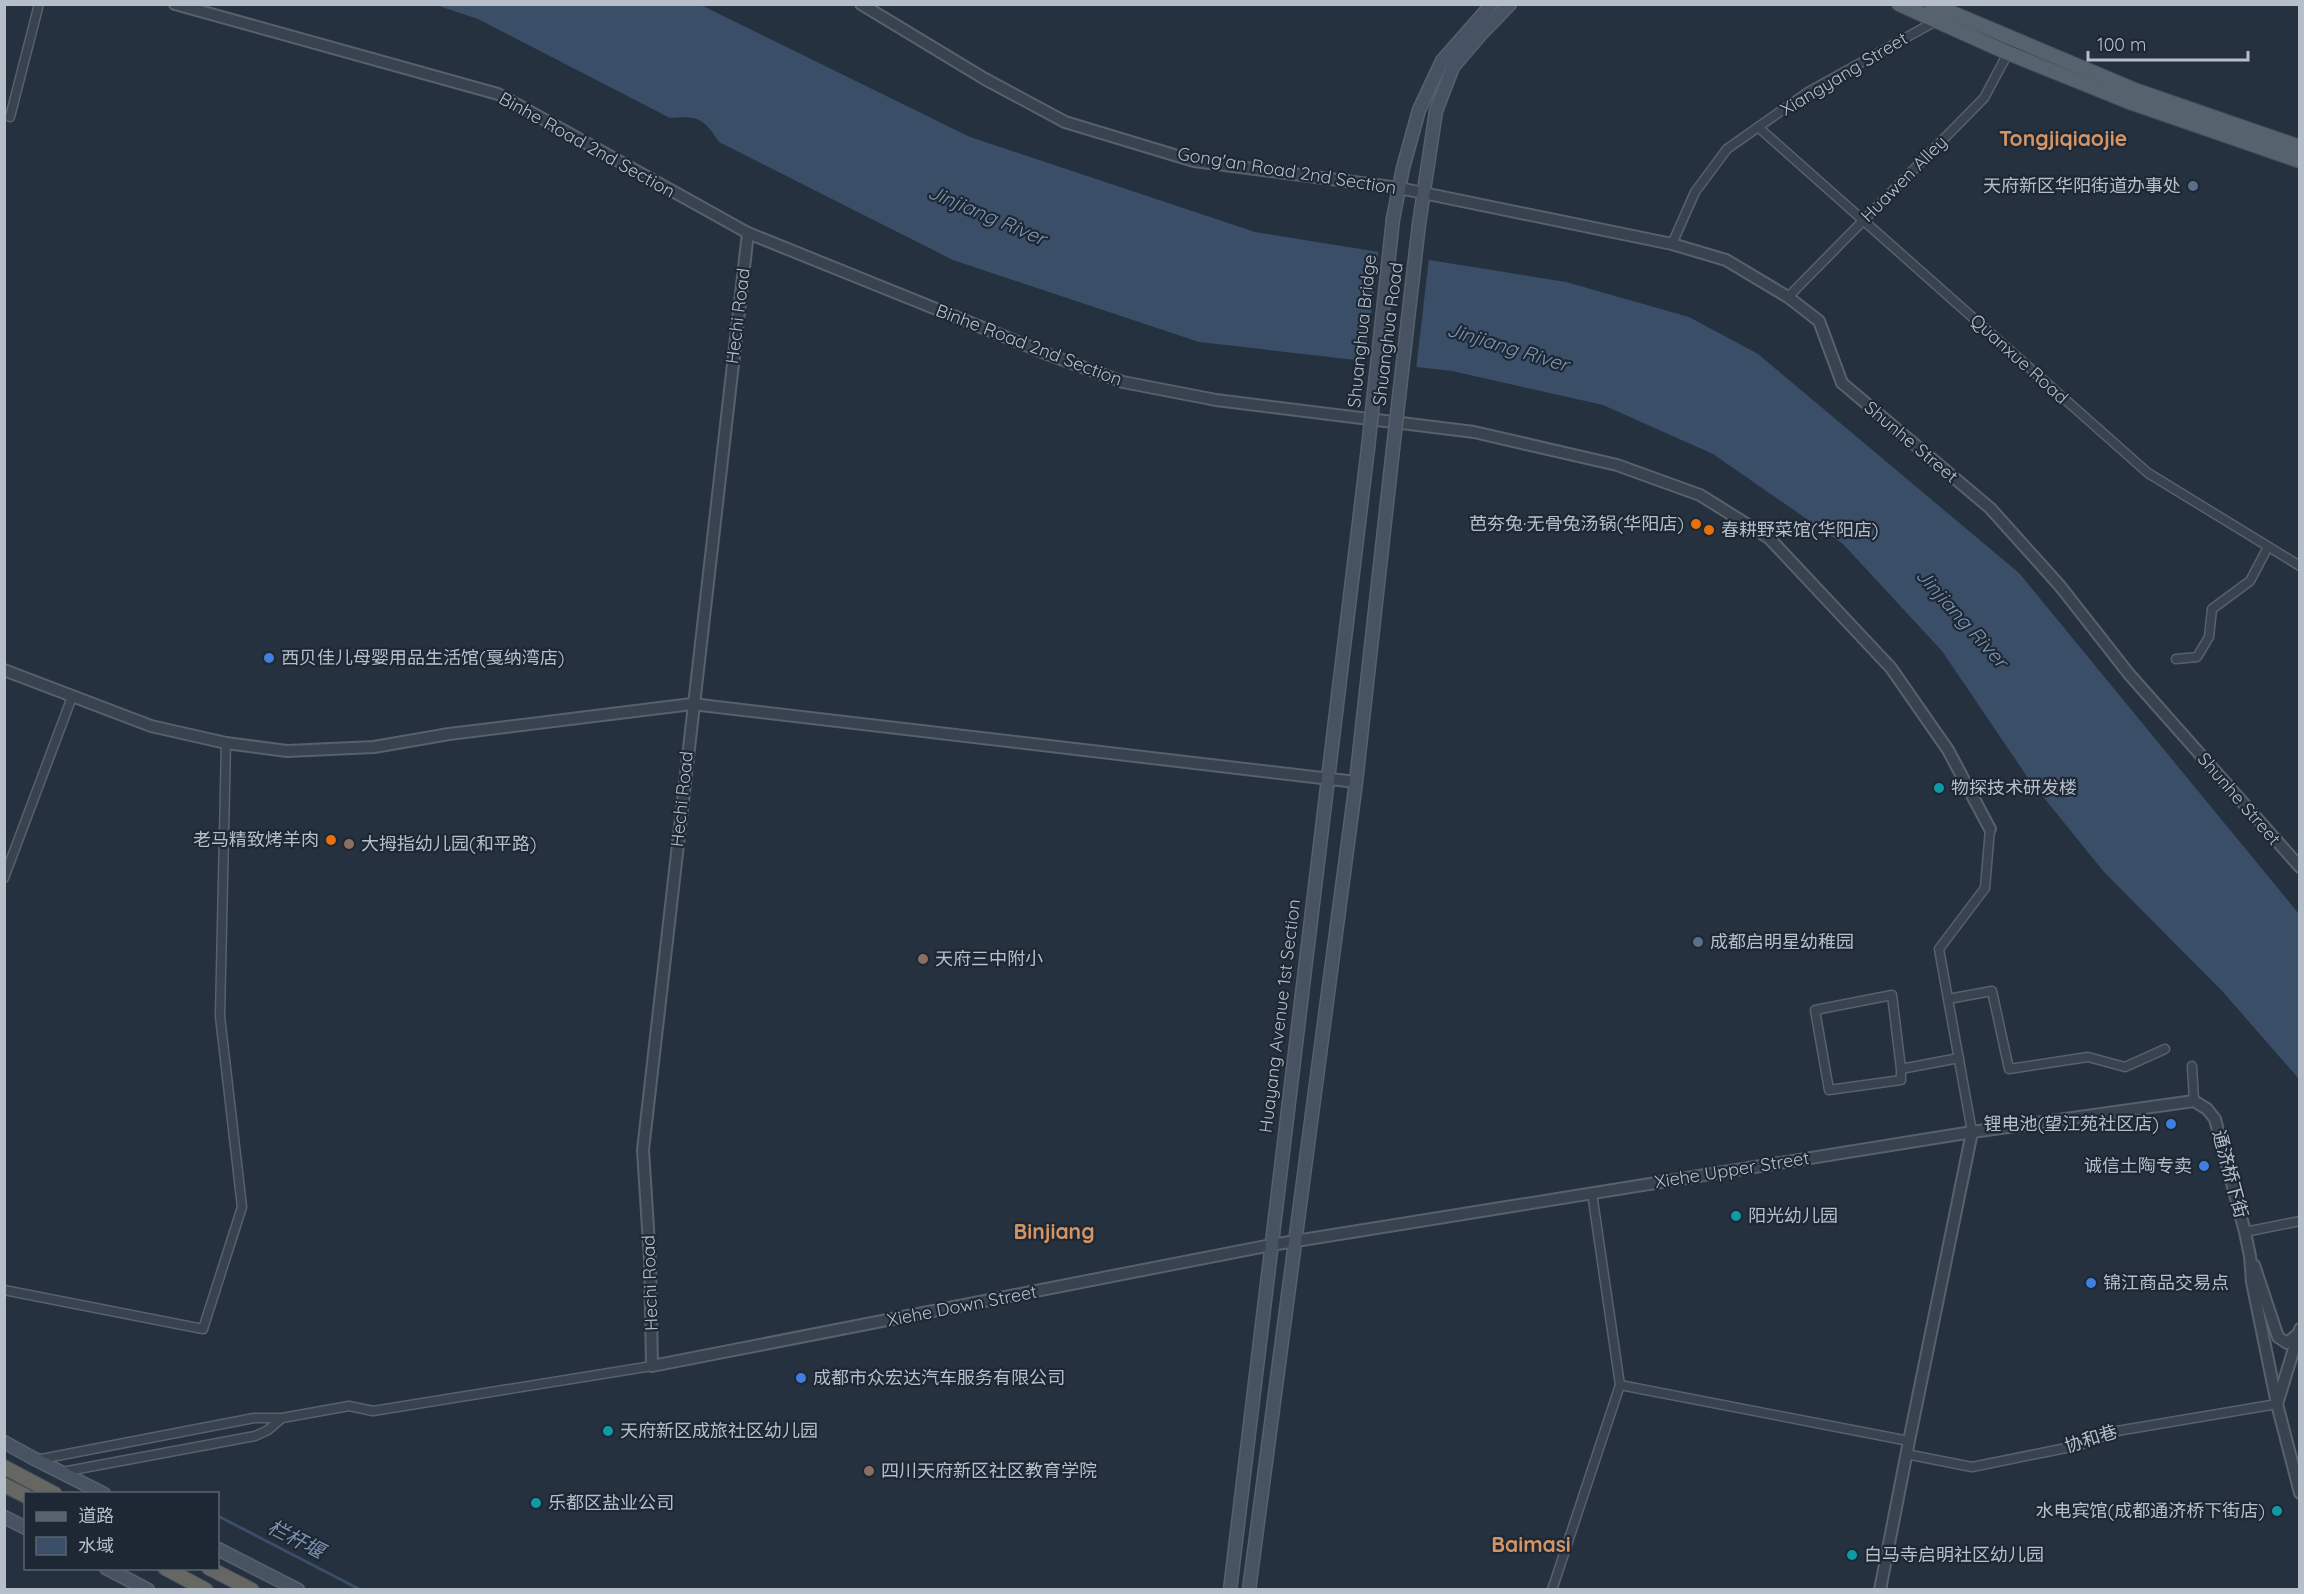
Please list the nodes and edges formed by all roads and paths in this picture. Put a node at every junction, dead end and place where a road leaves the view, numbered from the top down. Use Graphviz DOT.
graph roads {
  1 [pos="39,4"];
  2 [pos="175,4"];
  3 [pos="861,4"];
  4 [pos="1491,4"];
  5 [pos="1510,4"];
  6 [pos="1899,4"];
  7 [pos="1931,4"];
  8 [pos="202,8"];
  9 [pos="1936,21"];
  10 [pos="2008,53"];
  11 [pos="10,117"];
  12 [pos="1758,127"];
  13 [pos="2300,147"];
  14 [pos="2300,161"];
  15 [pos="1399,188"];
  16 [pos="1424,193"];
  17 [pos="1863,221"];
  18 [pos="748,233"];
  19 [pos="1672,244"];
  20 [pos="1788,297"];
  21 [pos="1368,448"];
  22 [pos="2268,547"];
  23 [pos="2300,566"];
  24 [pos="2176,659"];
  25 [pos="4,670"];
  26 [pos="72,697"];
  27 [pos="692,704"];
  28 [pos="226,743"];
  29 [pos="1327,780"];
  30 [pos="1356,782"];
  31 [pos="1990,829"];
  32 [pos="2300,867"];
  33 [pos="4,878"];
  34 [pos="1948,999"];
  35 [pos="2165,1049"];
  36 [pos="1959,1058"];
  37 [pos="2192,1066"];
  38 [pos="1901,1069"];
  39 [pos="2194,1101"];
  40 [pos="1972,1132"];
  41 [pos="1592,1193"];
  42 [pos="2300,1221"];
  43 [pos="2245,1232"];
  44 [pos="1296,1241"];
  45 [pos="1271,1245"];
  46 [pos="2250,1256"];
  47 [pos="4,1290"];
  48 [pos="2299,1331"];
  49 [pos="652,1366"];
  50 [pos="1620,1385"];
  51 [pos="2277,1404"];
  52 [pos="282,1419"];
  53 [pos="1909,1441"];
  54 [pos="4,1442"];
  55 [pos="1906,1454"];
  56 [pos="36,1460"];
  57 [pos="4,1467"];
  58 [pos="61,1472"];
  59 [pos="4,1485"];
  60 [pos="51,1492"];
  61 [pos="100,1492"];
  62 [pos="2300,1494"];
  63 [pos="24,1496"];
  64 [pos="4,1517"];
  65 [pos="24,1527"];
  66 [pos="219,1550"];
  67 [pos="108,1570"];
  68 [pos="167,1570"];
  69 [pos="211,1570"];
  70 [pos="148,1590"];
  71 [pos="206,1590"];
  72 [pos="252,1590"];
  73 [pos="298,1590"];
  74 [pos="1230,1590"];
  75 [pos="1249,1590"];
  76 [pos="1552,1590"];
  77 [pos="1881,1590"];
  1 -- 11 [label="street"];
  2 -- 8 [label="street, Binhe Road 2nd Section"];
  3 -- 15 [label="street, Gong'an Road 2nd Section"];
  4 -- 15 [label="main road, Shuanghua Bridge"];
  5 -- 16 [label="main road, Shuanghua Road"];
  6 -- 9 [label="main road"];
  7 -- 13 [label="main road"];
  8 -- 18 [label="street, Binhe Road 2nd Section"];
  9 -- 10 [label="main road"];
  9 -- 12 [label="street, Xiangyang Street"];
  10 -- 14 [label="main road"];
  10 -- 17 [label="street, Huawen Alley"];
  12 -- 17 [label="street, Quanxue Road"];
  12 -- 19 [label="street, Xiangyang Street"];
  15 -- 16 [label="street, Gong'an Road 2nd Section"];
  15 -- 21 [label="main road, Shuanghua Bridge, bridge"];
  16 -- 19 [label="street, Shunhe Street"];
  16 -- 30 [label="main road, Shuanghua Road, bridge"];
  17 -- 20 [label="street, Huawen Alley"];
  17 -- 22 [label="street, Quanxue Road"];
  18 -- 27 [label="street, Hechi Road"];
  18 -- 31 [label="street, Binhe Road 2nd Section"];
  19 -- 20 [label="street, Shunhe Street"];
  20 -- 32 [label="street, Shunhe Street"];
  21 -- 29 [label="main road, Huayang Avenue 1st Section"];
  22 -- 23 [label="street, Quanxue Road"];
  22 -- 24 [label="street"];
  25 -- 26 [label="street"];
  26 -- 28 [label="street"];
  26 -- 33 [label="street"];
  27 -- 28 [label="street"];
  27 -- 29 [label="street"];
  27 -- 49 [label="street, Hechi Road"];
  28 -- 47 [label="street"];
  29 -- 30 [label="street"];
  29 -- 45 [label="main road, Huayang Avenue 1st Section"];
  30 -- 44 [label="main road"];
  31 -- 34 [label="street"];
  34 -- 35 [label="street"];
  34 -- 36 [label="street"];
  36 -- 38 [label="street"];
  36 -- 40 [label="street"];
  37 -- 39 [label="street"];
  38 -- 38 [label="street"];
  39 -- 40 [label="street, Xiehe Upper Street"];
  39 -- 43 [label="street, 通济桥下街"];
  40 -- 41 [label="street, Xiehe Upper Street"];
  40 -- 53 [label="street"];
  41 -- 44 [label="street, Xiehe Upper Street"];
  41 -- 50 [label="street"];
  42 -- 43 [label="street"];
  43 -- 46 [label="street, 通济桥下街"];
  44 -- 45 [label="street, Xiehe Upper Street"];
  44 -- 75 [label="main road"];
  45 -- 49 [label="street, Xiehe Down Street"];
  45 -- 74 [label="main road, Huayang Avenue 1st Section"];
  46 -- 48 [label="street, 通济桥下街"];
  46 -- 51 [label="street, 通济桥下街"];
  48 -- 51 [label="street"];
  49 -- 52 [label="street"];
  50 -- 53 [label="street"];
  50 -- 76 [label="street"];
  51 -- 55 [label="street, 协和巷"];
  51 -- 62 [label="street, 通济桥下街"];
  52 -- 56 [label="street"];
  52 -- 58 [label="street"];
  53 -- 55 [label="street"];
  54 -- 56 [label="main road"];
  55 -- 77 [label="street"];
  56 -- 58 [label="main road"];
  57 -- 60 [label="highway"];
  58 -- 61 [label="main road"];
  59 -- 63 [label="highway"];
  64 -- 65 [label="main road"];
  66 -- 73 [label="main road"];
  67 -- 70 [label="main road"];
  68 -- 71 [label="highway"];
  69 -- 72 [label="highway"];
}
